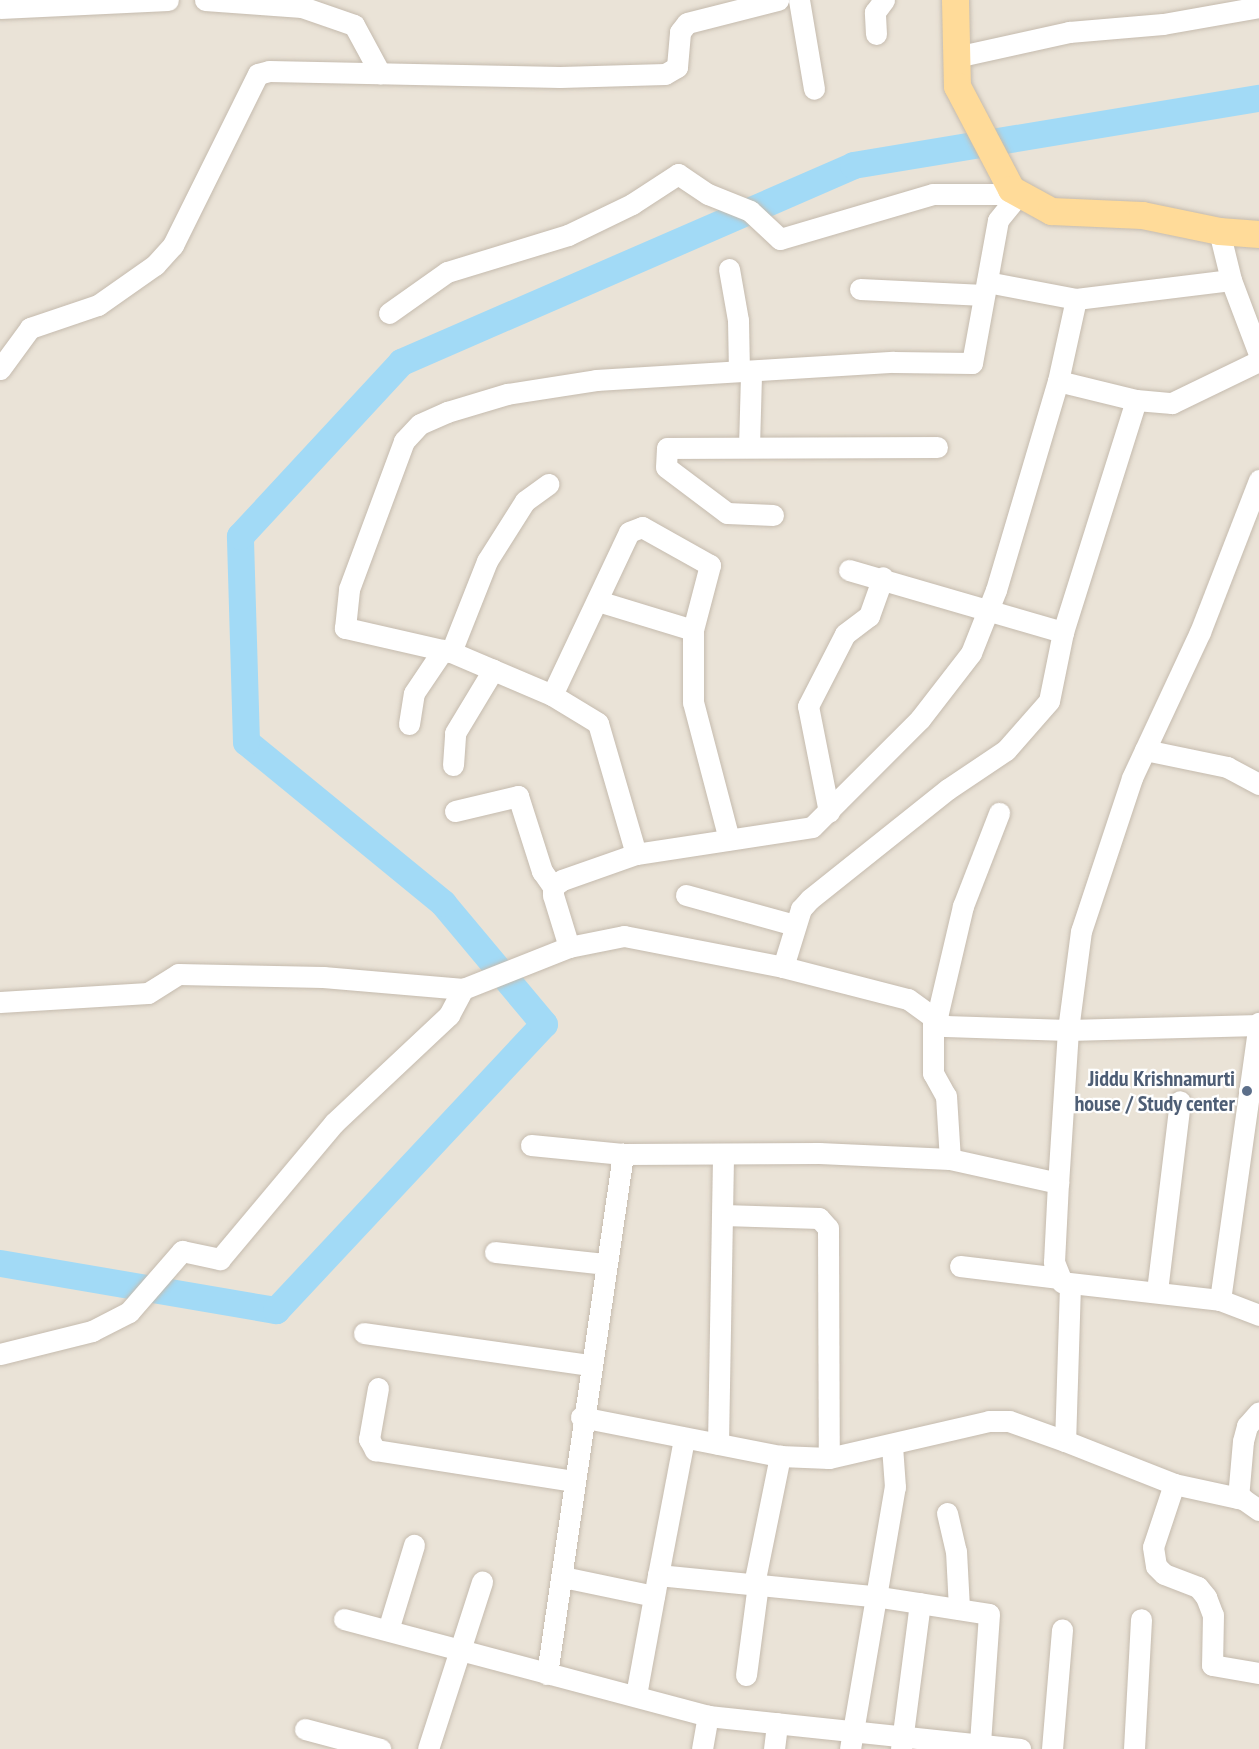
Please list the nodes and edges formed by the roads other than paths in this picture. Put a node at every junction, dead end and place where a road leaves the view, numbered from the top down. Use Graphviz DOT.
graph roads {
  1 [pos="168,0"];
  2 [pos="205,0"];
  3 [pos="778,0"];
  4 [pos="800,0"];
  5 [pos="884,0"];
  6 [pos="955,0"];
  7 [pos="1253,5"];
  8 [pos="318,6"];
  9 [pos="0,8"];
  10 [pos="876,34"];
  11 [pos="956,57"];
  12 [pos="380,73"];
  13 [pos="814,89"];
  14 [pos="1013,190"];
  15 [pos="1219,231"];
  16 [pos="1259,234"];
  17 [pos="729,269"];
  18 [pos="1231,280"];
  19 [pos="986,288"];
  20 [pos="860,289"];
  21 [pos="1076,299"];
  22 [pos="389,313"];
  23 [pos="1259,354"];
  24 [pos="1259,361"];
  25 [pos="0,369"];
  26 [pos="745,372"];
  27 [pos="1058,381"];
  28 [pos="1136,400"];
  29 [pos="748,447"];
  30 [pos="937,447"];
  31 [pos="1259,480"];
  32 [pos="548,484"];
  33 [pos="773,515"];
  34 [pos="849,570"];
  35 [pos="883,576"];
  36 [pos="598,601"];
  37 [pos="990,608"];
  38 [pos="693,630"];
  39 [pos="1063,632"];
  40 [pos="447,651"];
  41 [pos="493,670"];
  42 [pos="552,695"];
  43 [pos="409,724"];
  44 [pos="1145,750"];
  45 [pos="453,765"];
  46 [pos="1259,784"];
  47 [pos="455,811"];
  48 [pos="829,812"];
  49 [pos="999,813"];
  50 [pos="729,838"];
  51 [pos="636,854"];
  52 [pos="553,887"];
  53 [pos="686,895"];
  54 [pos="795,925"];
  55 [pos="562,950"];
  56 [pos="783,967"];
  57 [pos="464,988"];
  58 [pos="0,1002"];
  59 [pos="935,1019"];
  60 [pos="1259,1024"];
  61 [pos="1068,1030"];
  62 [pos="1180,1101"];
  63 [pos="531,1145"];
  64 [pos="623,1154"];
  65 [pos="723,1155"];
  66 [pos="950,1159"];
  67 [pos="1058,1183"];
  68 [pos="723,1215"];
  69 [pos="495,1252"];
  70 [pos="605,1264"];
  71 [pos="960,1266"];
  72 [pos="1065,1281"];
  73 [pos="1156,1291"];
  74 [pos="1220,1300"];
  75 [pos="1259,1315"];
  76 [pos="364,1333"];
  77 [pos="0,1354"];
  78 [pos="589,1365"];
  79 [pos="378,1388"];
  80 [pos="1259,1412"];
  81 [pos="581,1417"];
  82 [pos="684,1439"];
  83 [pos="1065,1441"];
  84 [pos="718,1444"];
  85 [pos="892,1446"];
  86 [pos="780,1456"];
  87 [pos="830,1458"];
  88 [pos="574,1481"];
  89 [pos="1174,1484"];
  90 [pos="1250,1500"];
  91 [pos="948,1513"];
  92 [pos="414,1545"];
  93 [pos="658,1575"];
  94 [pos="563,1576"];
  95 [pos="482,1582"];
  96 [pos="756,1584"];
  97 [pos="654,1596"];
  98 [pos="874,1596"];
  99 [pos="920,1603"];
  100 [pos="958,1609"];
  101 [pos="344,1619"];
  102 [pos="1141,1619"];
  103 [pos="1062,1629"];
  104 [pos="388,1630"];
  105 [pos="462,1650"];
  106 [pos="1259,1673"];
  107 [pos="547,1674"];
  108 [pos="746,1675"];
  109 [pos="636,1695"];
  110 [pos="708,1716"];
  111 [pos="777,1723"];
  112 [pos="305,1729"];
  113 [pos="851,1739"];
  114 [pos="902,1742"];
  115 [pos="973,1746"];
  116 [pos="380,1749"];
  117 [pos="428,1749"];
  118 [pos="702,1749"];
  119 [pos="774,1749"];
  120 [pos="1020,1749"];
  121 [pos="1052,1749"];
  122 [pos="1134,1749"];
  1 -- 9 [label="street"];
  2 -- 8 [label="street"];
  3 -- 12 [label="street"];
  4 -- 13 [label="street"];
  5 -- 10 [label="street"];
  6 -- 11 [label="main road"];
  7 -- 11 [label="street"];
  8 -- 12 [label="street"];
  11 -- 14 [label="main road"];
  12 -- 25 [label="street"];
  14 -- 15 [label="main road"];
  14 -- 19 [label="street"];
  14 -- 22 [label="street"];
  15 -- 16 [label="main road"];
  15 -- 18 [label="street"];
  17 -- 26 [label="street"];
  18 -- 21 [label="street"];
  18 -- 23 [label="street"];
  19 -- 20 [label="street"];
  19 -- 21 [label="street"];
  19 -- 26 [label="street"];
  21 -- 27 [label="street"];
  24 -- 28 [label="street"];
  26 -- 29 [label="street"];
  26 -- 40 [label="street"];
  27 -- 28 [label="street"];
  27 -- 37 [label="street"];
  28 -- 39 [label="street"];
  29 -- 30 [label="street"];
  29 -- 33 [label="street"];
  31 -- 44 [label="street"];
  32 -- 40 [label="street"];
  34 -- 35 [label="street"];
  35 -- 37 [label="street"];
  35 -- 48 [label="street"];
  36 -- 38 [label="street"];
  36 -- 38 [label="street"];
  36 -- 42 [label="street"];
  37 -- 39 [label="street"];
  37 -- 48 [label="street"];
  38 -- 50 [label="street"];
  39 -- 54 [label="street"];
  40 -- 41 [label="street"];
  40 -- 43 [label="street"];
  41 -- 42 [label="street"];
  41 -- 45 [label="street"];
  42 -- 51 [label="street"];
  44 -- 46 [label="street"];
  44 -- 61 [label="street"];
  47 -- 52 [label="street"];
  48 -- 50 [label="street"];
  49 -- 59 [label="street"];
  50 -- 51 [label="street"];
  51 -- 52 [label="street"];
  52 -- 55 [label="street"];
  53 -- 54 [label="street"];
  54 -- 56 [label="street"];
  55 -- 56 [label="street"];
  55 -- 57 [label="street"];
  56 -- 59 [label="street"];
  57 -- 58 [label="street"];
  57 -- 77 [label="street"];
  59 -- 61 [label="street"];
  59 -- 66 [label="street"];
  60 -- 61 [label="street"];
  60 -- 74 [label="street"];
  61 -- 67 [label="street"];
  62 -- 73 [label="street"];
  63 -- 64 [label="street"];
  64 -- 65 [label="street"];
  64 -- 70 [label="street"];
  65 -- 66 [label="street"];
  65 -- 68 [label="street"];
  66 -- 67 [label="street"];
  67 -- 72 [label="street"];
  68 -- 84 [label="street"];
  68 -- 87 [label="street"];
  69 -- 70 [label="street"];
  70 -- 78 [label="street"];
  71 -- 72 [label="street"];
  72 -- 73 [label="street"];
  72 -- 83 [label="street"];
  73 -- 74 [label="street"];
  74 -- 75 [label="street"];
  76 -- 78 [label="street"];
  78 -- 81 [label="street"];
  79 -- 88 [label="street"];
  80 -- 90 [label="street"];
  81 -- 82 [label="street"];
  81 -- 88 [label="street"];
  82 -- 84 [label="street"];
  82 -- 93 [label="street"];
  83 -- 85 [label="street"];
  83 -- 89 [label="street"];
  84 -- 86 [label="street"];
  85 -- 87 [label="street"];
  85 -- 98 [label="street"];
  86 -- 87 [label="street"];
  86 -- 96 [label="street"];
  88 -- 94 [label="street"];
  89 -- 90 [label="street"];
  89 -- 106 [label="street"];
  91 -- 100 [label="street"];
  92 -- 104 [label="street"];
  93 -- 96 [label="street"];
  93 -- 97 [label="street"];
  94 -- 97 [label="street"];
  94 -- 107 [label="street"];
  95 -- 105 [label="street"];
  96 -- 98 [label="street"];
  96 -- 108 [label="street"];
  97 -- 109 [label="street"];
  98 -- 99 [label="street"];
  98 -- 113 [label="street"];
  99 -- 100 [label="street"];
  99 -- 114 [label="street"];
  100 -- 115 [label="street"];
  101 -- 104 [label="street"];
  102 -- 122 [label="street"];
  103 -- 121 [label="street"];
  104 -- 105 [label="street"];
  105 -- 107 [label="street"];
  105 -- 117 [label="street"];
  107 -- 109 [label="street"];
  109 -- 110 [label="street"];
  110 -- 111 [label="street"];
  110 -- 118 [label="street"];
  111 -- 113 [label="street"];
  111 -- 119 [label="street"];
  112 -- 116 [label="street"];
  113 -- 114 [label="street"];
  114 -- 115 [label="street"];
  115 -- 120 [label="street"];
}
